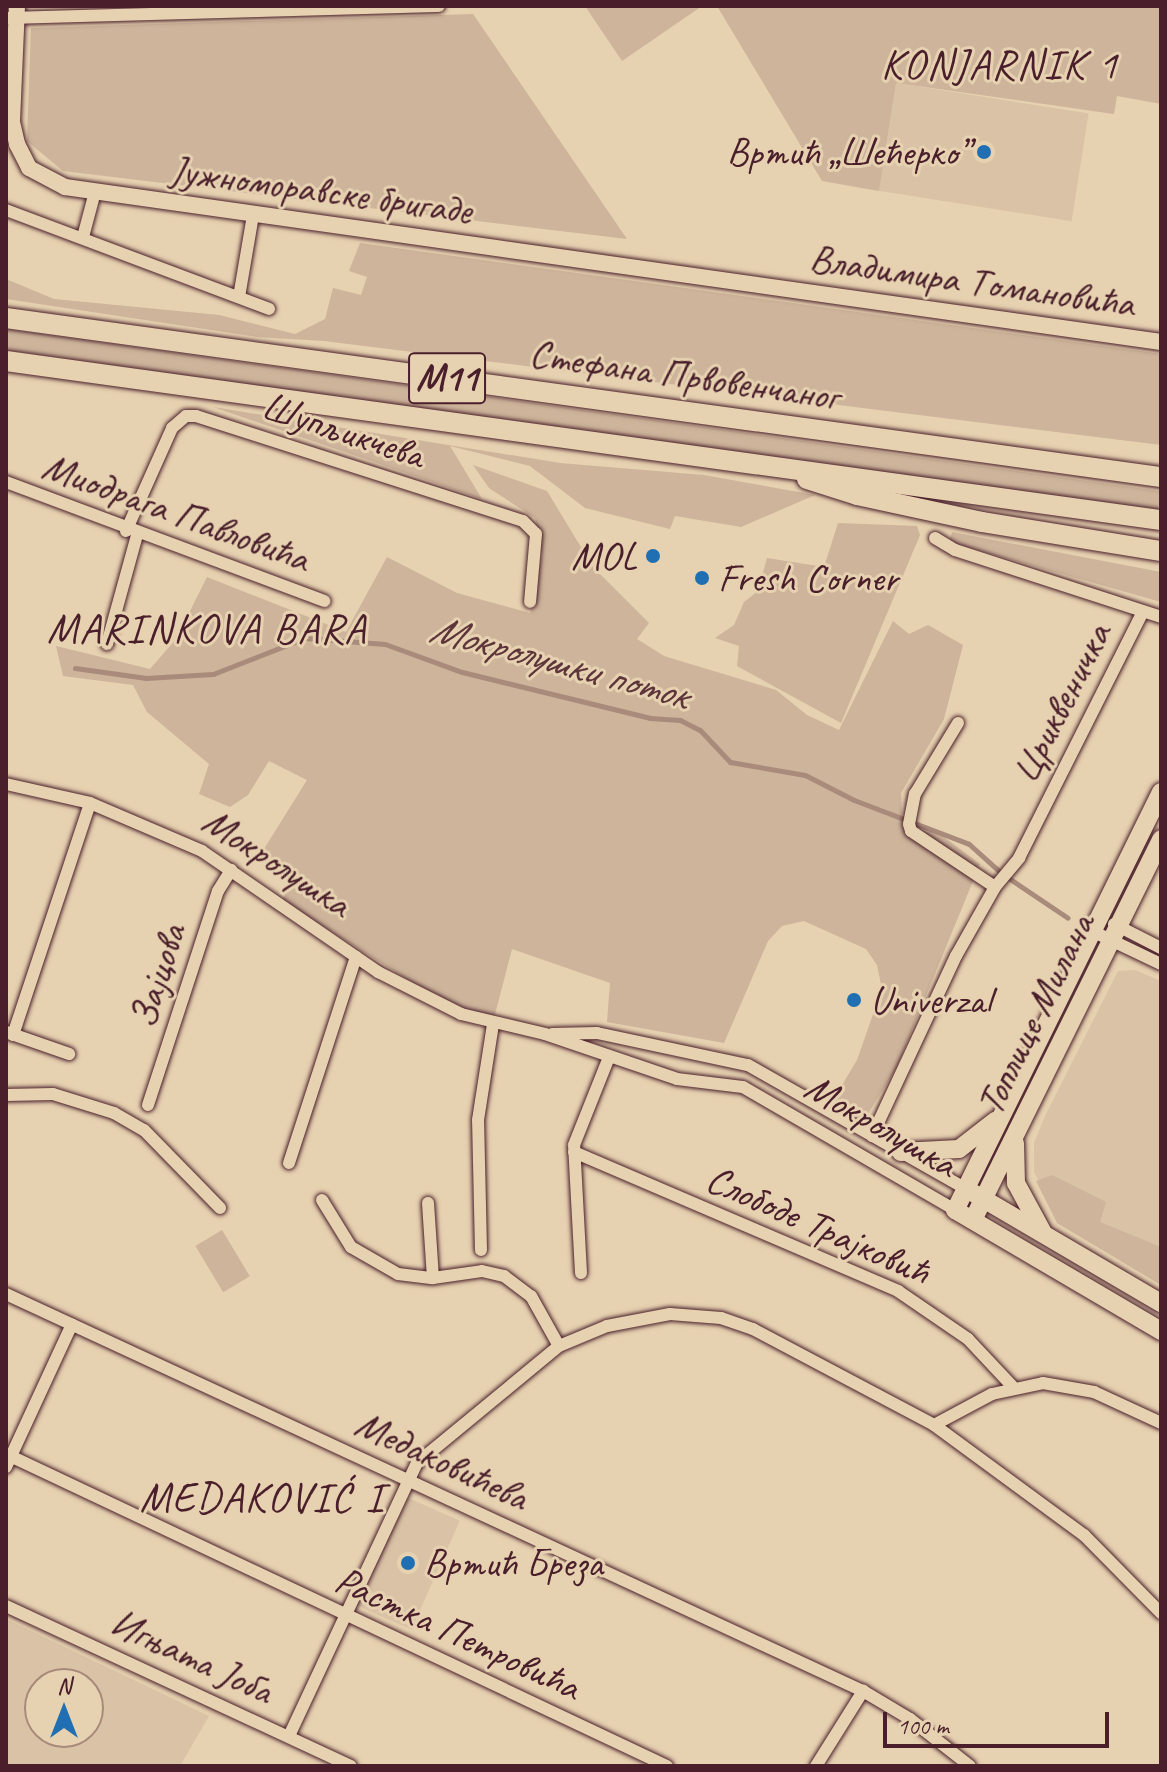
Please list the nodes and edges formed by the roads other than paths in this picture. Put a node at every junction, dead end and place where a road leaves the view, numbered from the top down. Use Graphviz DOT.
graph roads {
  1 [pos="439,6"];
  2 [pos="13,14"];
  3 [pos="95,192"];
  4 [pos="6,210"];
  5 [pos="253,215"];
  6 [pos="83,237"];
  7 [pos="773,287"];
  8 [pos="239,297"];
  9 [pos="269,309"];
  10 [pos="6,318"];
  11 [pos="1161,342"];
  12 [pos="6,361"];
  13 [pos="773,467"];
  14 [pos="1161,477"];
  15 [pos="6,482"];
  16 [pos="1161,520"];
  17 [pos="132,533"];
  18 [pos="935,538"];
  19 [pos="1161,551"];
  20 [pos="324,601"];
  21 [pos="530,602"];
  22 [pos="1143,611"];
  23 [pos="1161,617"];
  24 [pos="107,644"];
  25 [pos="958,723"];
  26 [pos="6,784"];
  27 [pos="1161,792"];
  28 [pos="90,803"];
  29 [pos="1161,839"];
  30 [pos="231,870"];
  31 [pos="995,887"];
  32 [pos="1096,924"];
  33 [pos="1115,934"];
  34 [pos="1161,948"];
  35 [pos="356,957"];
  36 [pos="1161,964"];
  37 [pos="493,1024"];
  38 [pos="9,1033"];
  39 [pos="545,1034"];
  40 [pos="69,1054"];
  41 [pos="609,1057"];
  42 [pos="6,1095"];
  43 [pos="148,1105"];
  44 [pos="1001,1117"];
  45 [pos="872,1136"];
  46 [pos="1015,1136"];
  47 [pos="574,1152"];
  48 [pos="901,1152"];
  49 [pos="289,1163"];
  50 [pos="966,1189"];
  51 [pos="984,1199"];
  52 [pos="322,1200"];
  53 [pos="428,1203"];
  54 [pos="220,1208"];
  55 [pos="955,1210"];
  56 [pos="973,1220"];
  57 [pos="1043,1233"];
  58 [pos="481,1250"];
  59 [pos="581,1273"];
  60 [pos="433,1278"];
  61 [pos="6,1294"];
  62 [pos="1161,1303"];
  63 [pos="72,1324"];
  64 [pos="1161,1331"];
  65 [pos="559,1346"];
  66 [pos="1014,1388"];
  67 [pos="1161,1423"];
  68 [pos="934,1425"];
  69 [pos="8,1459"];
  70 [pos="407,1479"];
  71 [pos="6,1606"];
  72 [pos="1161,1613"];
  73 [pos="346,1617"];
  74 [pos="863,1691"];
  75 [pos="289,1736"];
  76 [pos="351,1766"];
  77 [pos="667,1766"];
  78 [pos="816,1766"];
  79 [pos="970,1766"];
  1 -- 2 [label="street"];
  2 -- 3 [label="street, Јужноморавске бригаде"];
  3 -- 5 [label="street, Јужноморавске бригаде"];
  3 -- 6 [label="street"];
  4 -- 6 [label="street"];
  5 -- 7 [label="street, Јужноморавске бригаде"];
  5 -- 8 [label="street"];
  6 -- 8 [label="street"];
  7 -- 11 [label="street, Владимира Томановића"];
  8 -- 9 [label="street"];
  10 -- 14 [label="highway, Стефана Првовенчаног / M11"];
  12 -- 13 [label="highway, Стефана Првовенчаног / M11"];
  13 -- 16 [label="highway, Стефана Првовенчаног / M11"];
  13 -- 19 [label="highway"];
  15 -- 17 [label="street, Миодрага Павловића"];
  17 -- 20 [label="street, Миодрага Павловића"];
  17 -- 21 [label="street, Шупљикчева"];
  17 -- 24 [label="street"];
  18 -- 22 [label="street, Цриквеничка"];
  22 -- 23 [label="street"];
  22 -- 31 [label="street, Цриквеничка"];
  25 -- 31 [label="street, Цриквеничка"];
  26 -- 28 [label="street, Мокролушка"];
  27 -- 32 [label="main road, Топлице Милана"];
  28 -- 30 [label="street, Мокролушка"];
  28 -- 38 [label="street"];
  29 -- 33 [label="main road, Топлице Милана"];
  30 -- 35 [label="street, Мокролушка"];
  30 -- 43 [label="street, Зајцова"];
  31 -- 45 [label="street, Цриквеничка"];
  32 -- 33 [label="street"];
  32 -- 44 [label="main road, Топлице Милана"];
  33 -- 34 [label="street"];
  33 -- 36 [label="street"];
  33 -- 46 [label="main road, Топлице Милана"];
  35 -- 37 [label="street, Мокролушка"];
  35 -- 49 [label="street"];
  37 -- 39 [label="street, Мокролушка"];
  37 -- 58 [label="street"];
  38 -- 40 [label="street"];
  39 -- 41 [label="street, Мокролушка"];
  39 -- 45 [label="street, Мокролушка"];
  41 -- 47 [label="street"];
  41 -- 55 [label="street, Мокролушка"];
  42 -- 54 [label="street"];
  44 -- 48 [label="main road"];
  44 -- 50 [label="main road, Топлице Милана"];
  45 -- 48 [label="street, Мокролушка"];
  46 -- 51 [label="main road, Топлице Милана"];
  46 -- 57 [label="main road"];
  47 -- 59 [label="street"];
  47 -- 66 [label="street, Слободе Трајковић"];
  48 -- 50 [label="street, Мокролушка"];
  50 -- 51 [label="main road, Мокролушка"];
  50 -- 55 [label="main road, Топлице Милана"];
  51 -- 56 [label="main road, Топлице Милана"];
  51 -- 57 [label="main road, Мокролушка"];
  52 -- 60 [label="street"];
  53 -- 60 [label="street"];
  55 -- 56 [label="main road, Мокролушка"];
  56 -- 64 [label="main road, Мокролушка"];
  57 -- 62 [label="main road, Мокролушка"];
  60 -- 65 [label="street"];
  61 -- 63 [label="street, Медаковићева"];
  63 -- 69 [label="street"];
  63 -- 70 [label="street, Медаковићева"];
  65 -- 68 [label="street"];
  65 -- 70 [label="street"];
  66 -- 67 [label="street"];
  66 -- 68 [label="street"];
  68 -- 72 [label="street"];
  69 -- 73 [label="street, Растка Петровића"];
  70 -- 73 [label="street"];
  70 -- 74 [label="street, Медаковићева"];
  71 -- 75 [label="street, Игњата Јоба"];
  73 -- 75 [label="street"];
  73 -- 77 [label="street, Растка Петровића"];
  74 -- 78 [label="street"];
  74 -- 79 [label="street, Медаковићева"];
  75 -- 76 [label="street, Игњата Јоба"];
}
